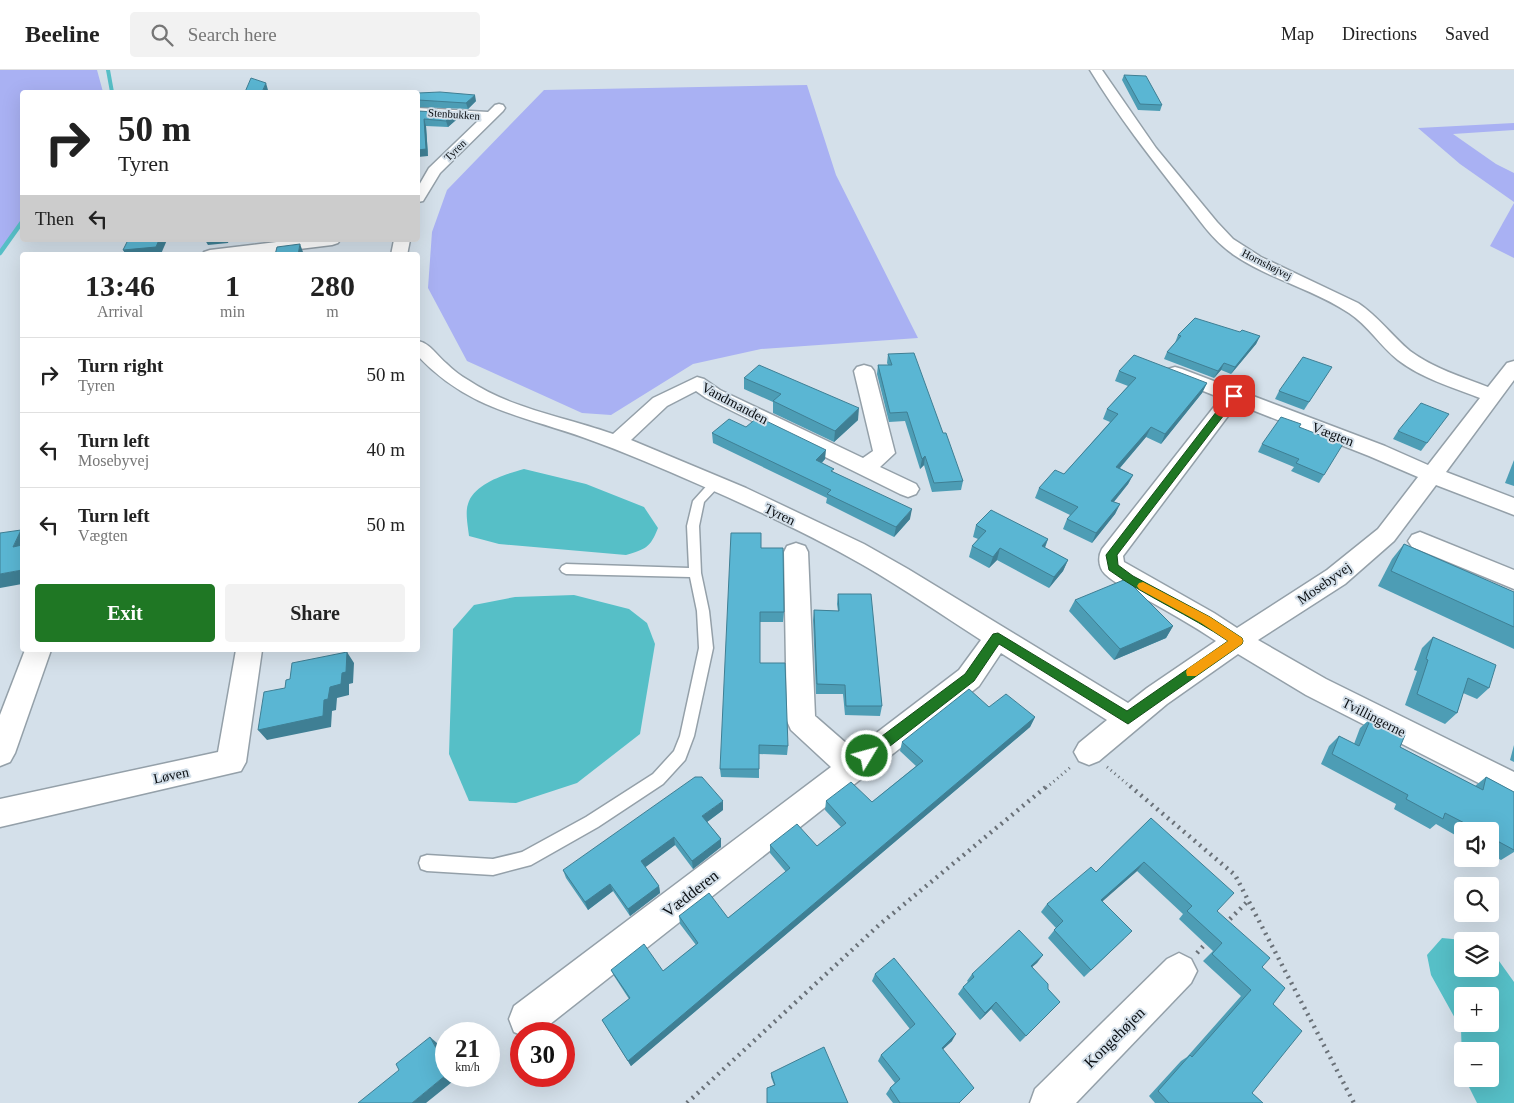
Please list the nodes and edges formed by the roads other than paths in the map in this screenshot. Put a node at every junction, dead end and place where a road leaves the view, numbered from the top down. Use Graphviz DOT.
graph roads {
  1 [pos="1096,70"];
  2 [pos="420,112"];
  3 [pos="494,112"];
  4 [pos="420,195"];
  5 [pos="312,242"];
  6 [pos="234,252"];
  7 [pos="420,348"];
  8 [pos="1514,366"];
  9 [pos="1161,367"];
  10 [pos="864,371"];
  11 [pos="1491,395"];
  12 [pos="1234,396"];
  13 [pos="617,442"];
  14 [pos="864,468"];
  15 [pos="1432,475"];
  16 [pos="715,484"];
  17 [pos="908,489"];
  18 [pos="1514,507"];
  19 [pos="1420,541"];
  20 [pos="796,552"];
  21 [pos="566,569"];
  22 [pos="695,573"];
  23 [pos="1514,580"];
  24 [pos="998,637"];
  25 [pos="1237,641"];
  26 [pos="37,652"];
  27 [pos="249,652"];
  28 [pos="1128,718"];
  29 [pos="1089,752"];
  30 [pos="0,753"];
  31 [pos="852,766"];
  32 [pos="1514,788"];
  33 [pos="0,813"];
  34 [pos="427,863"];
  35 [pos="1179,971"];
  36 [pos="527,1019"];
  37 [pos="1049,1103"];
  1 -- 11 [label="street, Hornshøjvej"];
  2 -- 3 [label="street, Stenbukken"];
  3 -- 4 [label="street, Tyren"];
  5 -- 6 [label="street"];
  7 -- 13 [label="street, Tyren"];
  8 -- 11 [label="street, Mosebyvej"];
  9 -- 12 [label="street, Vægten"];
  10 -- 14 [label="street"];
  11 -- 15 [label="street, Mosebyvej"];
  12 -- 15 [label="street, Vægten"];
  12 -- 25 [label="street"];
  13 -- 14 [label="street, Vandmanden"];
  13 -- 16 [label="street, Tyren"];
  14 -- 17 [label="street, Vandmanden"];
  15 -- 18 [label="street"];
  15 -- 25 [label="street, Mosebyvej"];
  16 -- 22 [label="lane"];
  16 -- 24 [label="street, Tyren"];
  19 -- 23 [label="street"];
  20 -- 31 [label="street"];
  21 -- 22 [label="lane"];
  22 -- 34 [label="lane"];
  24 -- 28 [label="street, Tyren"];
  24 -- 31 [label="street, Vædderen"];
  25 -- 28 [label="street, Mosebyvej"];
  25 -- 32 [label="street, Tvillingerne"];
  26 -- 30 [label="street"];
  27 -- 33 [label="street, Løven"];
  28 -- 29 [label="street, Mosebyvej"];
  31 -- 36 [label="street, Vædderen"];
  35 -- 37 [label="street, Kongehøjen"];
}
